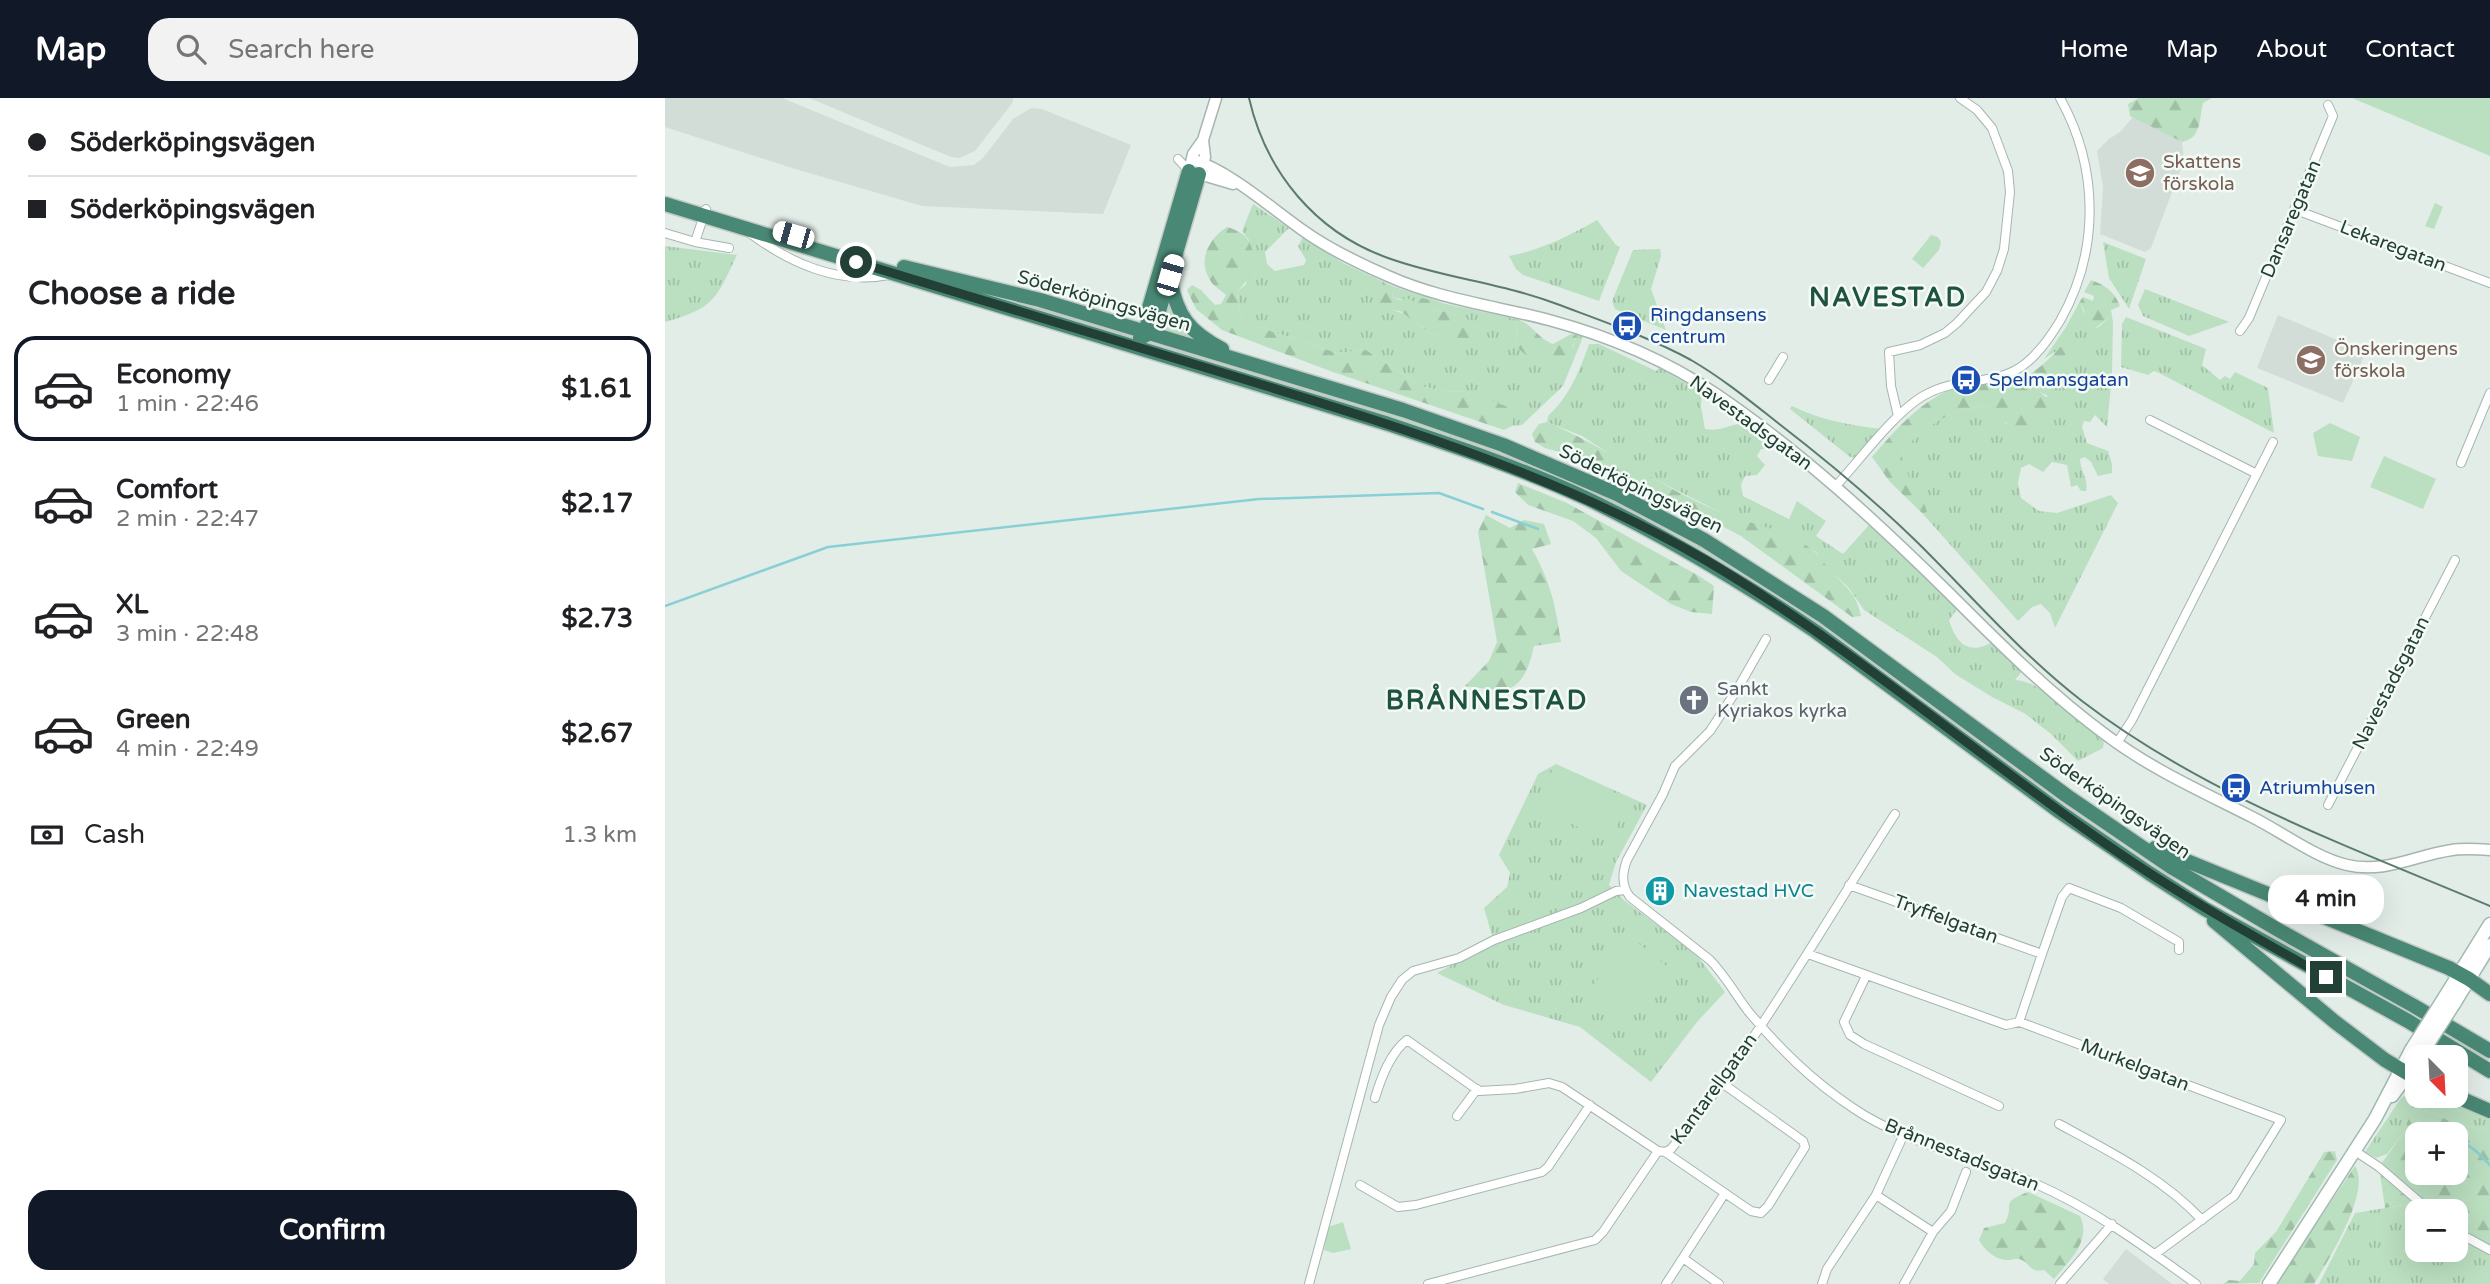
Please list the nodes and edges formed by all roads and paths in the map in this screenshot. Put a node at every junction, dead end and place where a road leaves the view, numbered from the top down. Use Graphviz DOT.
graph roads {
  1 [pos="1216,98"];
  2 [pos="1960,98"];
  3 [pos="2060,98"];
  4 [pos="2328,105"];
  5 [pos="1196,167"];
  6 [pos="665,196"];
  7 [pos="665,204"];
  8 [pos="2296,210"];
  9 [pos="705,213"];
  10 [pos="665,233"];
  11 [pos="695,242"];
  12 [pos="729,248"];
  13 [pos="1170,275"];
  14 [pos="2490,283"];
  15 [pos="1040,300"];
  16 [pos="1149,308"];
  17 [pos="2241,331"];
  18 [pos="1148,334"];
  19 [pos="1122,343"];
  20 [pos="1162,354"];
  21 [pos="1783,357"];
  22 [pos="1252,364"];
  23 [pos="1769,380"];
  24 [pos="2490,393"];
  25 [pos="1898,416"];
  26 [pos="2150,420"];
  27 [pos="2273,442"];
  28 [pos="2461,463"];
  29 [pos="2257,474"];
  30 [pos="1835,487"];
  31 [pos="2455,560"];
  32 [pos="1766,639"];
  33 [pos="2117,743"];
  34 [pos="2328,805"];
  35 [pos="1895,814"];
  36 [pos="2114,830"];
  37 [pos="2490,850"];
  38 [pos="1849,885"];
  39 [pos="1625,890"];
  40 [pos="2190,900"];
  41 [pos="2490,924"];
  42 [pos="2490,946"];
  43 [pos="2179,950"];
  44 [pos="1808,954"];
  45 [pos="2042,954"];
  46 [pos="1866,976"];
  47 [pos="2464,976"];
  48 [pos="2490,994"];
  49 [pos="2019,1022"];
  50 [pos="1762,1025"];
  51 [pos="2423,1045"];
  52 [pos="2490,1051"];
  53 [pos="2490,1071"];
  54 [pos="2405,1073"];
  55 [pos="2405,1079"];
  56 [pos="1721,1083"];
  57 [pos="1477,1089"];
  58 [pos="1375,1098"];
  59 [pos="2468,1102"];
  60 [pos="1590,1105"];
  61 [pos="1999,1106"];
  62 [pos="2490,1111"];
  63 [pos="1457,1116"];
  64 [pos="2059,1124"];
  65 [pos="1904,1134"];
  66 [pos="1662,1151"];
  67 [pos="2355,1151"];
  68 [pos="1966,1172"];
  69 [pos="1360,1185"];
  70 [pos="1725,1193"];
  71 [pos="1876,1195"];
  72 [pos="2416,1199"];
  73 [pos="2202,1220"];
  74 [pos="2112,1224"];
  75 [pos="1933,1233"];
  76 [pos="2468,1238"];
  77 [pos="2490,1250"];
  78 [pos="2155,1254"];
  79 [pos="1683,1258"];
  80 [pos="1308,1284"];
  81 [pos="1428,1284"];
  82 [pos="1666,1284"];
  83 [pos="1719,1284"];
  84 [pos="1822,1284"];
  85 [pos="1905,1284"];
  86 [pos="2060,1284"];
  87 [pos="2196,1284"];
  88 [pos="2269,1284"];
  1 -- 5 [label="street"];
  2 -- 25 [label="street"];
  3 -- 25 [label="street"];
  4 -- 8 [label="street, Dansaregatan"];
  5 -- 13 [label="highway"];
  5 -- 16 [label="highway"];
  5 -- 30 [label="street, Navestadsgatan"];
  6 -- 9 [label="highway, Söderköpingsvägen"];
  7 -- 9 [label="highway, Söderköpingsvägen"];
  8 -- 14 [label="street, Lekaregatan"];
  8 -- 17 [label="street, Dansaregatan"];
  9 -- 11 [label="street"];
  9 -- 15 [label="highway, Söderköpingsvägen"];
  9 -- 19 [label="highway, Söderköpingsvägen"];
  10 -- 11 [label="street"];
  11 -- 12 [label="street"];
  13 -- 18 [label="highway"];
  13 -- 22 [label="highway"];
  15 -- 16 [label="highway"];
  15 -- 18 [label="highway, Söderköpingsvägen"];
  16 -- 18 [label="highway"];
  18 -- 19 [label="highway"];
  18 -- 20 [label="highway"];
  18 -- 22 [label="highway, Söderköpingsvägen"];
  19 -- 20 [label="highway, Söderköpingsvägen"];
  20 -- 40 [label="highway, Söderköpingsvägen"];
  21 -- 23 [label="street"];
  22 -- 36 [label="highway, Söderköpingsvägen"];
  24 -- 28 [label="street"];
  25 -- 30 [label="street"];
  26 -- 29 [label="street"];
  27 -- 29 [label="street"];
  29 -- 33 [label="street"];
  30 -- 33 [label="street, Navestadsgatan"];
  31 -- 34 [label="street, Navestadsgatan"];
  32 -- 39 [label="street"];
  33 -- 37 [label="street, Navestadsgatan"];
  35 -- 38 [label="street"];
  36 -- 47 [label="highway"];
  36 -- 52 [label="highway, Söderköpingsvägen"];
  38 -- 44 [label="street"];
  38 -- 45 [label="street, Tryffelgatan"];
  39 -- 50 [label="street, Brånnestadsgatan"];
  39 -- 80 [label="street"];
  40 -- 53 [label="highway, Söderköpingsvägen"];
  40 -- 54 [label="highway"];
  41 -- 47 [label="main road"];
  42 -- 47 [label="main road"];
  43 -- 45 [label="street"];
  44 -- 46 [label="street, Murkelgatan"];
  44 -- 50 [label="street"];
  45 -- 49 [label="street"];
  46 -- 49 [label="street, Murkelgatan"];
  46 -- 61 [label="street"];
  47 -- 48 [label="highway"];
  47 -- 51 [label="main road, bridge"];
  49 -- 73 [label="street, Murkelgatan"];
  50 -- 56 [label="street, Kantarellgatan"];
  50 -- 65 [label="street, Brånnestadsgatan"];
  55 -- 67 [label="main road"];
  56 -- 66 [label="street, Kantarellgatan"];
  56 -- 70 [label="street, Kantarellgatan"];
  57 -- 58 [label="street"];
  57 -- 60 [label="street, Kantarellgatan"];
  57 -- 63 [label="street"];
  59 -- 62 [label="highway"];
  60 -- 66 [label="street, Kantarellgatan"];
  60 -- 69 [label="street"];
  64 -- 73 [label="street"];
  65 -- 71 [label="street"];
  65 -- 74 [label="street, Brånnestadsgatan"];
  66 -- 70 [label="street, Kantarellgatan"];
  66 -- 81 [label="street"];
  67 -- 72 [label="street"];
  67 -- 88 [label="main road"];
  68 -- 75 [label="street"];
  70 -- 79 [label="street"];
  71 -- 75 [label="street"];
  71 -- 84 [label="street"];
  73 -- 78 [label="street, Murkelgatan"];
  74 -- 78 [label="street, Brånnestadsgatan"];
  74 -- 86 [label="street"];
  75 -- 85 [label="street"];
  76 -- 77 [label="street"];
  78 -- 87 [label="street, Brånnestadsgatan"];
  79 -- 82 [label="street"];
  79 -- 83 [label="street"];
}
